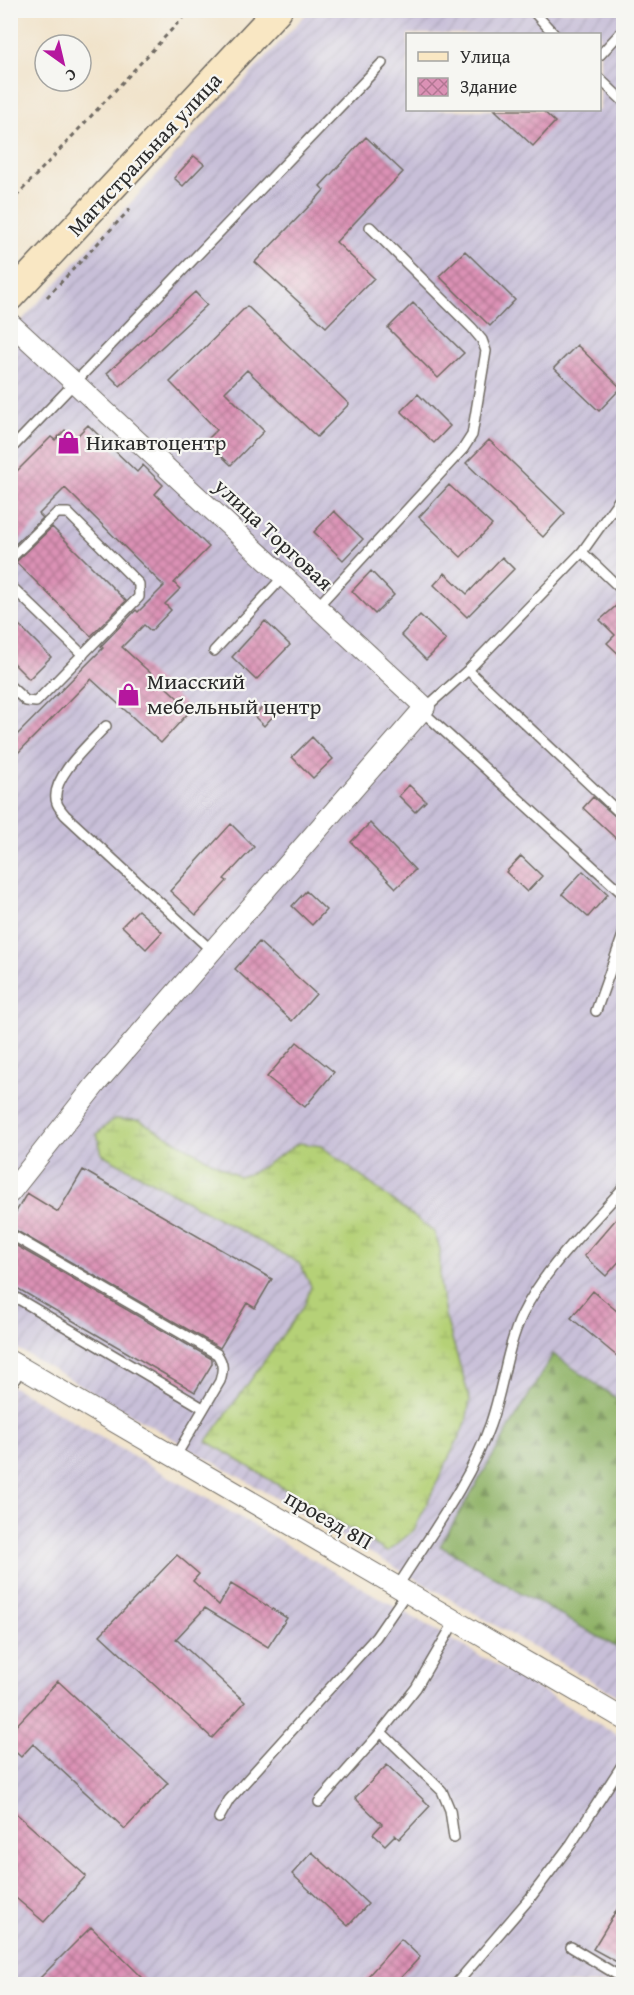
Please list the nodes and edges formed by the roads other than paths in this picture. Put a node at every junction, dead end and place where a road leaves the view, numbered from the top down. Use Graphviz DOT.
graph roads {
  1 [pos="278,10"];
  2 [pos="532,10"];
  3 [pos="624,29"];
  4 [pos="553,33"];
  5 [pos="601,54"];
  6 [pos="382,63"];
  7 [pos="601,80"];
  8 [pos="624,102"];
  9 [pos="369,227"];
  10 [pos="10,297"];
  11 [pos="10,323"];
  12 [pos="75,382"];
  13 [pos="10,450"];
  14 [pos="624,493"];
  15 [pos="582,552"];
  16 [pos="10,559"];
  17 [pos="284,576"];
  18 [pos="10,585"];
  19 [pos="624,592"];
  20 [pos="317,607"];
  21 [pos="214,651"];
  22 [pos="83,655"];
  23 [pos="468,670"];
  24 [pos="10,686"];
  25 [pos="423,709"];
  26 [pos="106,726"];
  27 [pos="624,817"];
  28 [pos="624,895"];
  29 [pos="624,932"];
  30 [pos="211,950"];
  31 [pos="596,1011"];
  32 [pos="624,1187"];
  33 [pos="10,1193"];
  34 [pos="10,1234"];
  35 [pos="10,1294"];
  36 [pos="16,1364"];
  37 [pos="10,1387"];
  38 [pos="203,1408"];
  39 [pos="174,1459"];
  40 [pos="402,1589"];
  41 [pos="455,1620"];
  42 [pos="624,1719"];
  43 [pos="381,1732"];
  44 [pos="624,1762"];
  45 [pos="319,1802"];
  46 [pos="219,1818"];
  47 [pos="454,1838"];
  48 [pos="571,1947"];
  49 [pos="624,1979"];
  50 [pos="456,1984"];
  1 -- 10 [label="main road, Магистральная улица"];
  2 -- 4 [label="lane"];
  3 -- 5 [label="lane"];
  6 -- 12 [label="lane"];
  7 -- 8 [label="lane"];
  9 -- 20 [label="lane"];
  11 -- 12 [label="street, улица Торговая"];
  12 -- 13 [label="lane"];
  12 -- 17 [label="street, улица Торговая"];
  14 -- 15 [label="lane"];
  15 -- 19 [label="lane"];
  15 -- 23 [label="lane"];
  16 -- 22 [label="lane"];
  17 -- 20 [label="street, улица Торговая"];
  17 -- 21 [label="lane"];
  18 -- 22 [label="lane"];
  20 -- 25 [label="street, улица Торговая"];
  22 -- 24 [label="lane"];
  23 -- 25 [label="lane"];
  23 -- 27 [label="lane"];
  25 -- 28 [label="lane"];
  25 -- 30 [label="street"];
  26 -- 30 [label="lane"];
  29 -- 31 [label="lane"];
  30 -- 33 [label="street"];
  32 -- 40 [label="lane"];
  34 -- 38 [label="lane"];
  35 -- 38 [label="lane"];
  36 -- 37 [label="lane"];
  36 -- 39 [label="street, проезд 8П"];
  38 -- 39 [label="lane"];
  39 -- 40 [label="street, проезд 8П"];
  40 -- 41 [label="street, проезд 8П"];
  40 -- 46 [label="lane"];
  41 -- 42 [label="street, проезд 8П"];
  41 -- 43 [label="lane"];
  43 -- 45 [label="lane"];
  43 -- 47 [label="lane"];
  44 -- 50 [label="lane"];
  48 -- 49 [label="lane"];
}
